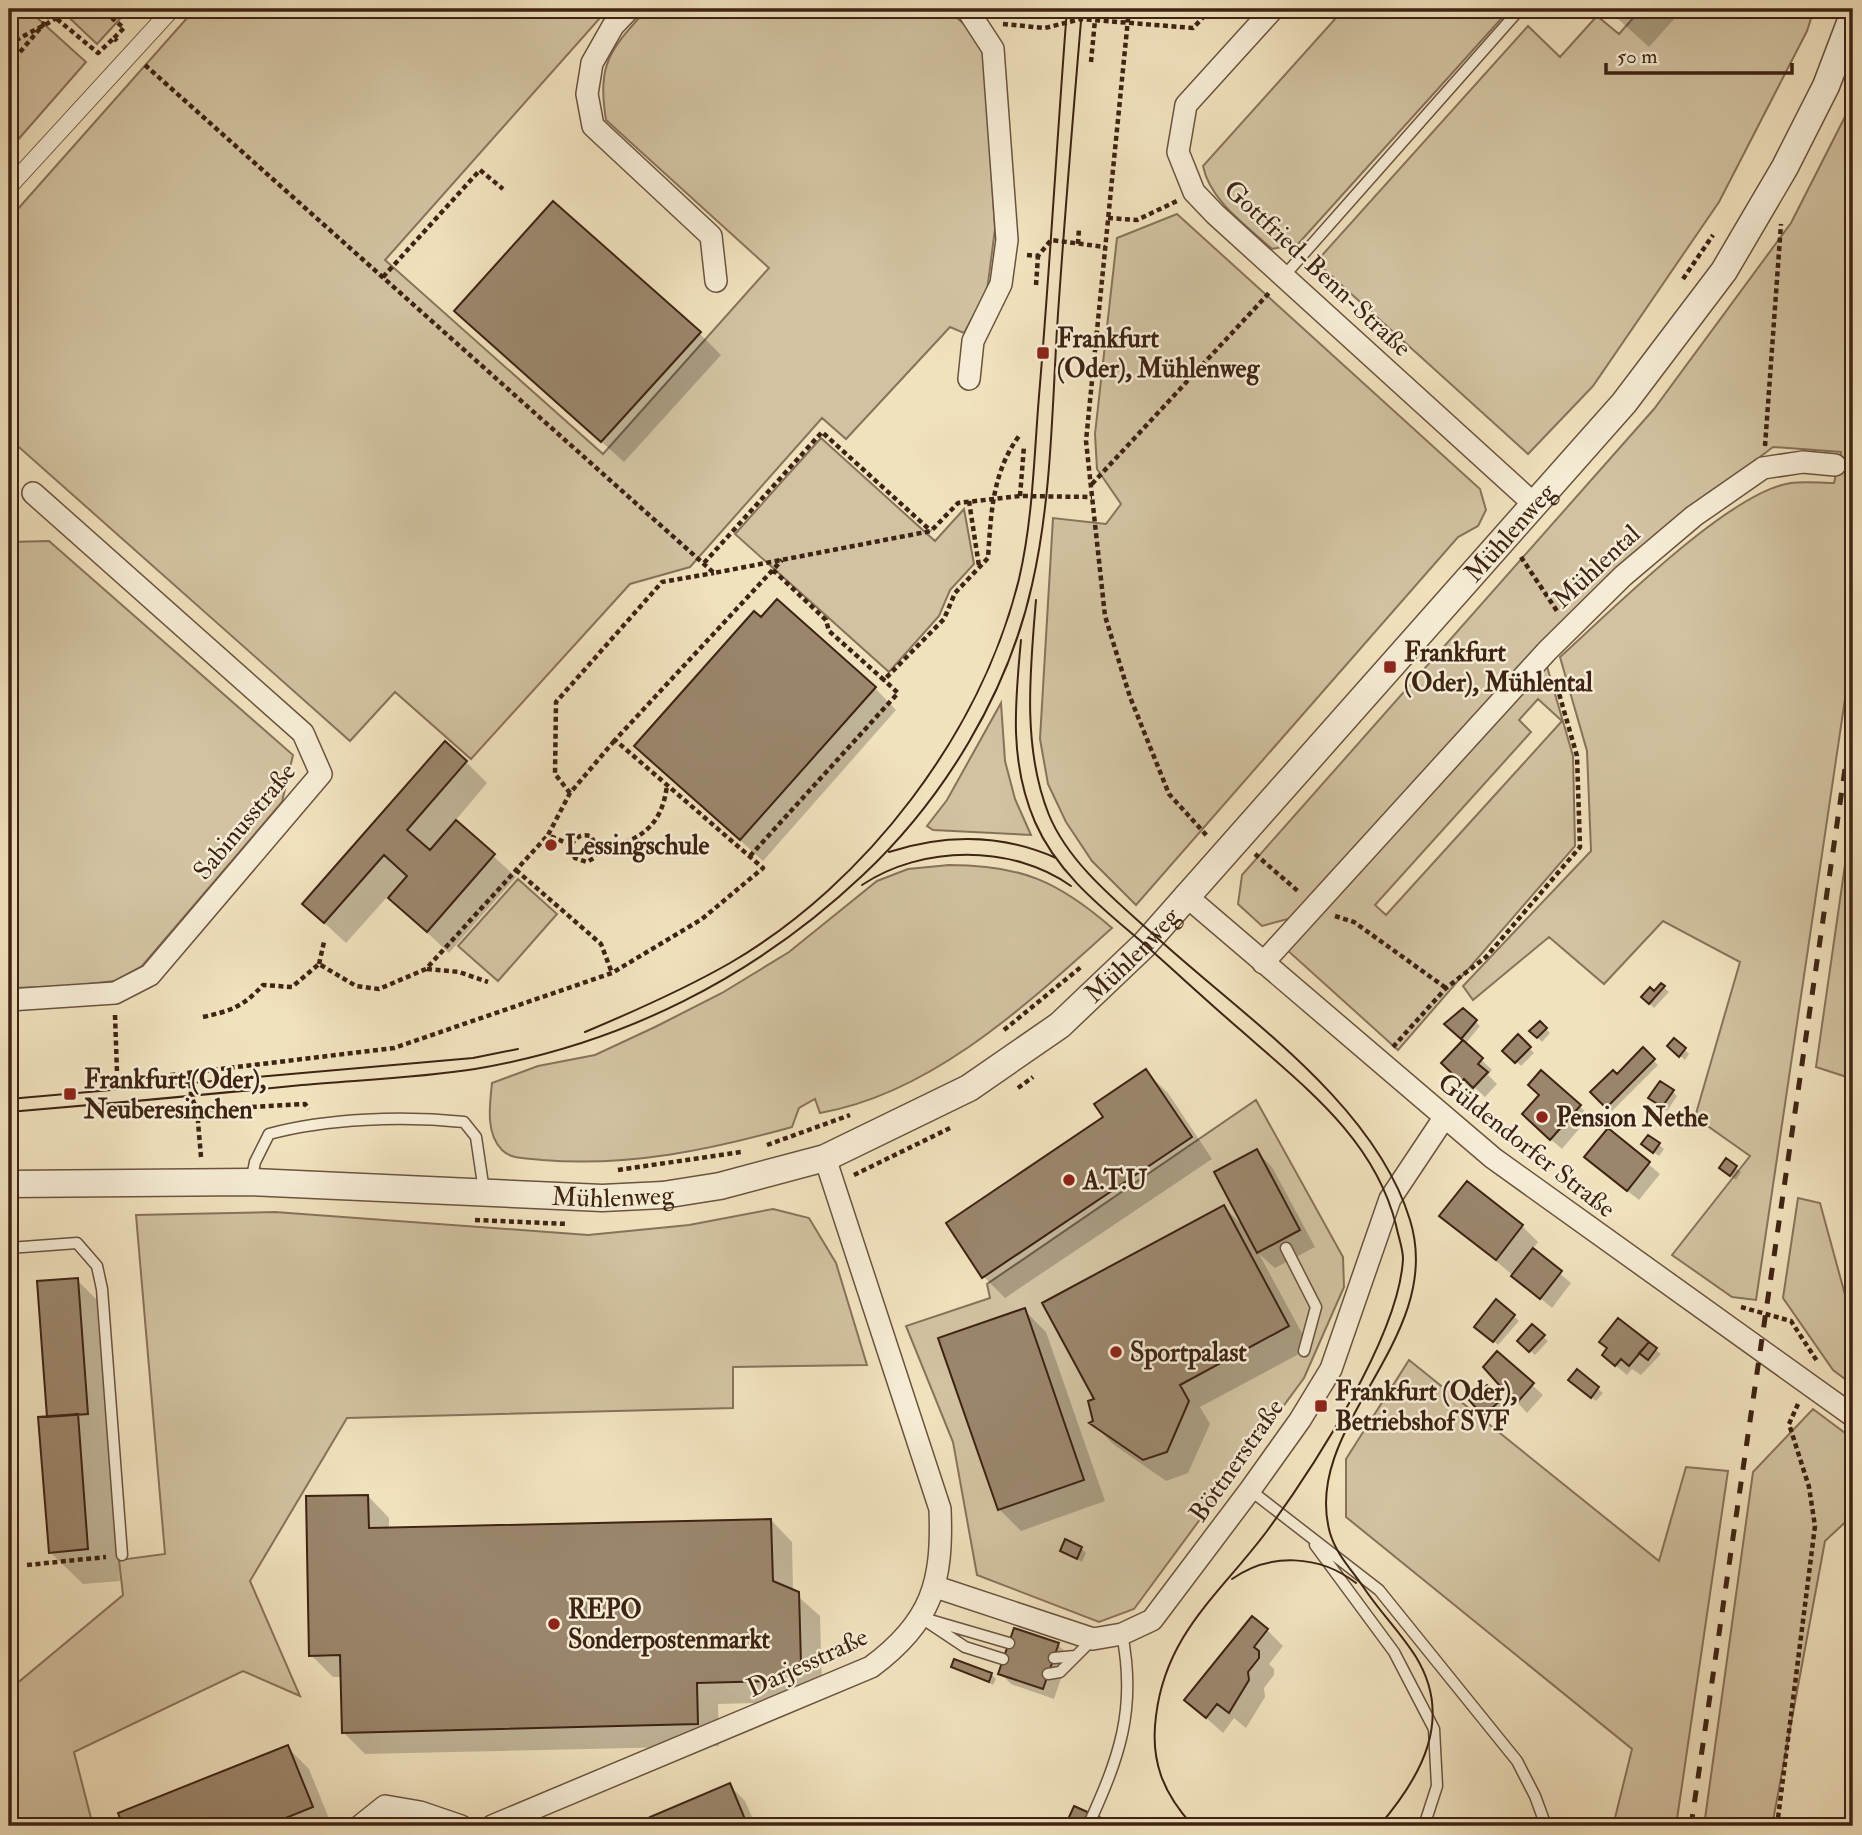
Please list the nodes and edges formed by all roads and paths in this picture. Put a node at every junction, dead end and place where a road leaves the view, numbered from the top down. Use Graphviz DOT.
graph roads {
  1 [pos="51,9"];
  2 [pos="67,9"];
  3 [pos="120,9"];
  4 [pos="172,9"];
  5 [pos="629,9"];
  6 [pos="1129,9"];
  7 [pos="1210,9"];
  8 [pos="1273,9"];
  9 [pos="1520,9"];
  10 [pos="970,11"];
  11 [pos="1853,15"];
  12 [pos="57,19"];
  13 [pos="1095,20"];
  14 [pos="1128,21"];
  15 [pos="43,25"];
  16 [pos="114,38"];
  17 [pos="9,46"];
  18 [pos="99,53"];
  19 [pos="132,53"];
  20 [pos="1091,62"];
  21 [pos="9,65"];
  22 [pos="9,187"];
  23 [pos="503,189"];
  24 [pos="1194,192"];
  25 [pos="1108,218"];
  26 [pos="1782,219"];
  27 [pos="1079,228"];
  28 [pos="1714,234"];
  29 [pos="1078,244"];
  30 [pos="1105,247"];
  31 [pos="1005,254"];
  32 [pos="1038,256"];
  33 [pos="1284,276"];
  34 [pos="383,277"];
  35 [pos="716,281"];
  36 [pos="1036,285"];
  37 [pos="1676,289"];
  38 [pos="969,379"];
  39 [pos="1019,436"];
  40 [pos="1024,446"];
  41 [pos="1835,465"];
  42 [pos="1763,468"];
  43 [pos="1091,485"];
  44 [pos="33,493"];
  45 [pos="1020,496"];
  46 [pos="1092,497"];
  47 [pos="991,498"];
  48 [pos="969,501"];
  49 [pos="1535,505"];
  50 [pos="931,531"];
  51 [pos="1518,552"];
  52 [pos="782,559"];
  53 [pos="704,563"];
  54 [pos="979,566"];
  55 [pos="773,570"];
  56 [pos="714,573"];
  57 [pos="1569,630"];
  58 [pos="1546,651"];
  59 [pos="884,680"];
  60 [pos="615,740"];
  61 [pos="667,785"];
  62 [pos="570,793"];
  63 [pos="1220,830"];
  64 [pos="548,835"];
  65 [pos="571,845"];
  66 [pos="598,850"];
  67 [pos="750,856"];
  68 [pos="516,870"];
  69 [pos="1185,895"];
  70 [pos="324,942"];
  71 [pos="1263,963"];
  72 [pos="319,964"];
  73 [pos="1083,965"];
  74 [pos="426,969"];
  75 [pos="612,973"];
  76 [pos="488,982"];
  77 [pos="114,993"];
  78 [pos="9,1000"];
  79 [pos="204,1017"];
  80 [pos="1000,1034"];
  81 [pos="1379,1063"];
  82 [pos="117,1073"];
  83 [pos="190,1074"];
  84 [pos="162,1076"];
  85 [pos="197,1110"];
  86 [pos="169,1111"];
  87 [pos="852,1114"];
  88 [pos="1444,1118"];
  89 [pos="319,1124"];
  90 [pos="764,1146"];
  91 [pos="752,1150"];
  92 [pos="825,1158"];
  93 [pos="202,1162"];
  94 [pos="604,1172"];
  95 [pos="251,1182"];
  96 [pos="9,1184"];
  97 [pos="484,1191"];
  98 [pos="9,1248"];
  99 [pos="1286,1248"];
  100 [pos="1304,1351"];
  101 [pos="1808,1384"];
  102 [pos="1853,1416"];
  103 [pos="1250,1490"];
  104 [pos="1310,1537"];
  105 [pos="122,1555"];
  106 [pos="27,1565"];
  107 [pos="936,1587"];
  108 [pos="920,1617"];
  109 [pos="1122,1634"];
  110 [pos="1093,1639"];
  111 [pos="1009,1643"];
  112 [pos="1076,1656"];
  113 [pos="1054,1658"];
  114 [pos="1003,1659"];
  115 [pos="1048,1674"];
  116 [pos="360,1826"];
  117 [pos="461,1826"];
  118 [pos="492,1826"];
  119 [pos="1088,1826"];
  120 [pos="1424,1826"];
  121 [pos="1546,1826"];
  122 [pos="1777,1826"];
  1 -- 15 [label="path"];
  2 -- 12 [label="path"];
  3 -- 16 [label="path"];
  4 -- 19 [label="street"];
  5 -- 35 [label="street"];
  6 -- 14 [label="path"];
  7 -- 14 [label="path"];
  8 -- 24 [label="street, Gottfried-Benn-Straße"];
  9 -- 33 [label="lane"];
  10 -- 13 [label="path"];
  10 -- 31 [label="street"];
  11 -- 49 [label="street, Mühlenweg"];
  12 -- 15 [label="path"];
  12 -- 18 [label="path"];
  13 -- 14 [label="path"];
  13 -- 20 [label="path"];
  14 -- 25 [label="path"];
  15 -- 17 [label="path"];
  15 -- 21 [label="path"];
  19 -- 22 [label="street"];
  19 -- 34 [label="path"];
  23 -- 34 [label="path"];
  24 -- 25 [label="path"];
  24 -- 33 [label="street, Gottfried-Benn-Straße"];
  25 -- 30 [label="path"];
  26 -- 42 [label="path"];
  27 -- 29 [label="path"];
  28 -- 37 [label="path"];
  29 -- 30 [label="path"];
  29 -- 32 [label="path"];
  30 -- 43 [label="path"];
  31 -- 32 [label="path"];
  31 -- 38 [label="street"];
  32 -- 36 [label="path"];
  33 -- 43 [label="path"];
  33 -- 49 [label="street, Gottfried-Benn-Straße"];
  34 -- 53 [label="path"];
  39 -- 47 [label="path"];
  40 -- 45 [label="path"];
  41 -- 42 [label="street, Mühlental"];
  42 -- 57 [label="street, Mühlental"];
  43 -- 46 [label="path"];
  44 -- 77 [label="street, Sabinusstraße"];
  45 -- 46 [label="path"];
  45 -- 47 [label="path"];
  46 -- 63 [label="path"];
  47 -- 48 [label="path"];
  47 -- 54 [label="path"];
  48 -- 50 [label="path"];
  48 -- 54 [label="path"];
  49 -- 69 [label="street, Mühlenweg"];
  50 -- 52 [label="path"];
  50 -- 53 [label="path"];
  51 -- 57 [label="path"];
  52 -- 55 [label="path"];
  52 -- 56 [label="path"];
  53 -- 56 [label="path"];
  54 -- 59 [label="path"];
  55 -- 59 [label="path"];
  55 -- 60 [label="path"];
  56 -- 62 [label="path"];
  57 -- 58 [label="street, Mühlental"];
  58 -- 71 [label="street, Mühlental"];
  58 -- 81 [label="path"];
  59 -- 67 [label="path"];
  60 -- 61 [label="path"];
  60 -- 62 [label="path"];
  61 -- 66 [label="path"];
  61 -- 67 [label="path"];
  62 -- 64 [label="path"];
  64 -- 65 [label="path"];
  64 -- 68 [label="path"];
  65 -- 66 [label="path"];
  65 -- 66 [label="path"];
  67 -- 75 [label="path"];
  68 -- 74 [label="path"];
  68 -- 75 [label="path"];
  69 -- 71 [label="street, Güldendorfer Straße"];
  69 -- 92 [label="street, Mühlenweg"];
  70 -- 72 [label="path"];
  71 -- 81 [label="street, Güldendorfer Straße"];
  72 -- 74 [label="path"];
  72 -- 79 [label="path"];
  73 -- 80 [label="path"];
  74 -- 76 [label="path"];
  75 -- 83 [label="path"];
  77 -- 78 [label="street, Sabinusstraße"];
  77 -- 82 [label="path"];
  81 -- 88 [label="street, Güldendorfer Straße"];
  83 -- 84 [label="path"];
  83 -- 85 [label="path"];
  85 -- 86 [label="path"];
  85 -- 89 [label="path"];
  85 -- 93 [label="path"];
  87 -- 90 [label="path"];
  88 -- 101 [label="street, Güldendorfer Straße"];
  88 -- 103 [label="street, Böttnerstraße"];
  89 -- 95 [label="lane"];
  89 -- 97 [label="lane"];
  91 -- 94 [label="path"];
  92 -- 97 [label="street, Mühlenweg"];
  92 -- 107 [label="street, Darjesstraße"];
  95 -- 96 [label="street, Mühlenweg"];
  95 -- 97 [label="street, Mühlenweg"];
  98 -- 105 [label="lane"];
  99 -- 100 [label="lane"];
  101 -- 102 [label="street, Güldendorfer Straße"];
  101 -- 122 [label="path"];
  103 -- 104 [label="lane"];
  103 -- 109 [label="street, Böttnerstraße"];
  104 -- 120 [label="lane"];
  104 -- 121 [label="lane"];
  105 -- 106 [label="path"];
  107 -- 108 [label="street, Darjesstraße"];
  107 -- 110 [label="street, Böttnerstraße"];
  108 -- 111 [label="lane"];
  108 -- 114 [label="lane"];
  108 -- 118 [label="street, Darjesstraße"];
  109 -- 110 [label="street, Böttnerstraße"];
  109 -- 119 [label="lane"];
  110 -- 112 [label="lane"];
  112 -- 113 [label="lane"];
  112 -- 115 [label="lane"];
  116 -- 117 [label="street"];
}
